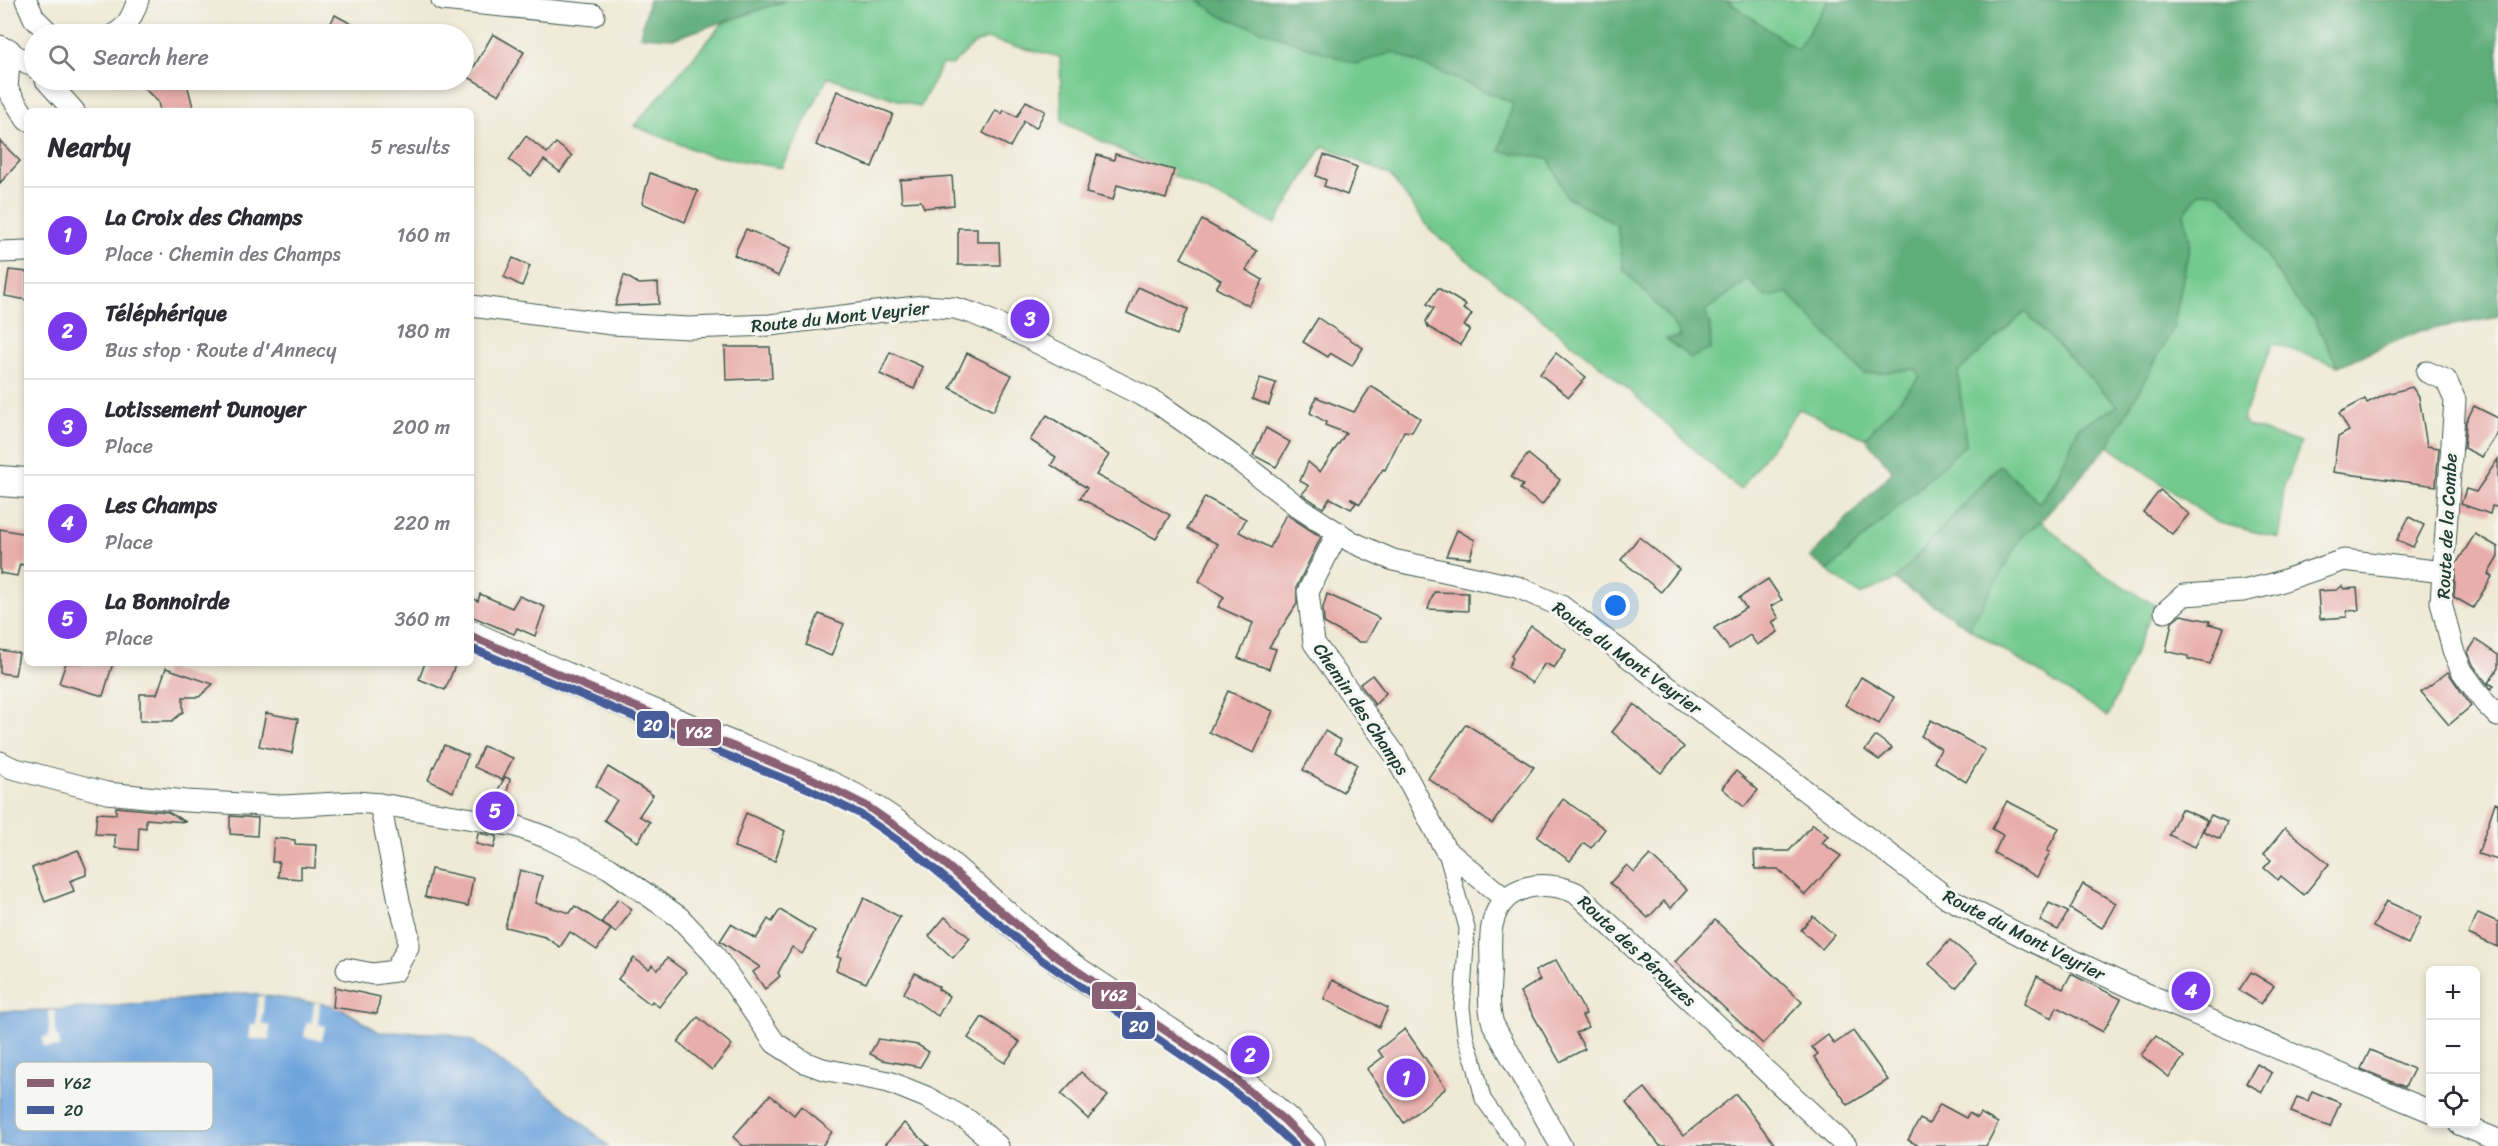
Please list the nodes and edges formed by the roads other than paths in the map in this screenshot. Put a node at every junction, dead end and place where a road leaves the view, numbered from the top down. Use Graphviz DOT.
graph roads {
  1 [pos="26,0"];
  2 [pos="138,0"];
  3 [pos="442,0"];
  4 [pos="594,15"];
  5 [pos="40,24"];
  6 [pos="127,24"];
  7 [pos="5,48"];
  8 [pos="24,60"];
  9 [pos="55,90"];
  10 [pos="71,108"];
  11 [pos="24,115"];
  12 [pos="24,251"];
  13 [pos="0,252"];
  14 [pos="474,306"];
  15 [pos="2427,372"];
  16 [pos="0,481"];
  17 [pos="24,483"];
  18 [pos="1338,532"];
  19 [pos="2443,572"];
  20 [pos="2165,612"];
  21 [pos="474,637"];
  22 [pos="2498,716"];
  23 [pos="0,762"];
  24 [pos="380,804"];
  25 [pos="1445,849"];
  26 [pos="1505,899"];
  27 [pos="347,969"];
  28 [pos="2426,1109"];
  29 [pos="2469,1128"];
  30 [pos="2498,1140"];
  31 [pos="999,1146"];
  32 [pos="1310,1146"];
  33 [pos="1517,1146"];
  34 [pos="1561,1146"];
  35 [pos="1846,1146"];
  1 -- 5 [label="street"];
  2 -- 6 [label="street"];
  3 -- 4 [label="street"];
  7 -- 8 [label="street"];
  7 -- 11 [label="street"];
  9 -- 10 [label="street"];
  12 -- 13 [label="street"];
  14 -- 18 [label="street, Route du Mont Veyrier"];
  15 -- 19 [label="street, Route de la Combe"];
  16 -- 17 [label="main road"];
  18 -- 25 [label="street, Chemin des Champs"];
  18 -- 28 [label="street, Route du Mont Veyrier"];
  19 -- 20 [label="street"];
  19 -- 22 [label="street, Route de la Combe"];
  21 -- 32 [label="main road"];
  23 -- 24 [label="street"];
  24 -- 27 [label="street"];
  24 -- 31 [label="street"];
  25 -- 26 [label="street, Chemin des Champs"];
  25 -- 33 [label="street, Chemin des Champs"];
  26 -- 34 [label="street"];
  26 -- 35 [label="street, Route des Pérouzes"];
  29 -- 30 [label="street"];
}
